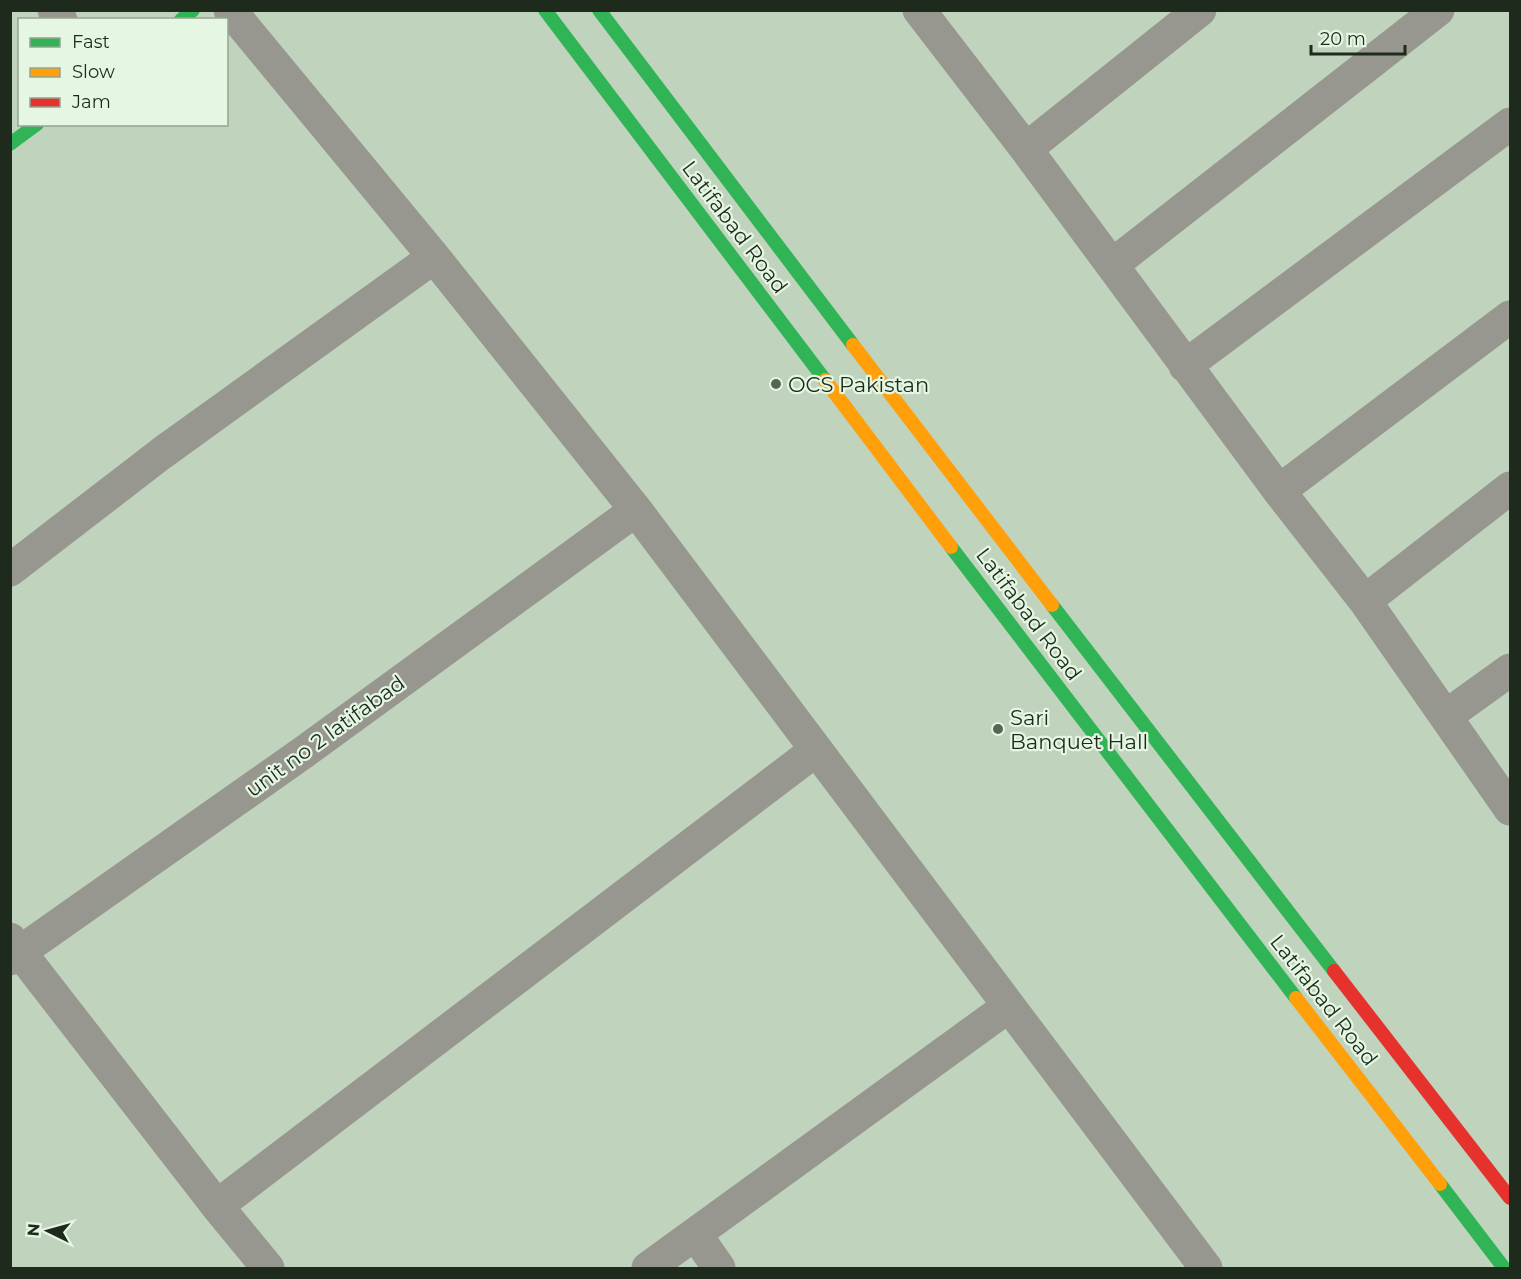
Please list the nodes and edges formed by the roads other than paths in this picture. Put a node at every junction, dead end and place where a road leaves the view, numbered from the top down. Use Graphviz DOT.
graph roads {
  1 [pos="230,10"];
  2 [pos="545,10"];
  3 [pos="599,10"];
  4 [pos="1200,10"];
  5 [pos="1438,10"];
  6 [pos="932,15"];
  7 [pos="1510,124"];
  8 [pos="34,126"];
  9 [pos="10,144"];
  10 [pos="1026,149"];
  11 [pos="434,257"];
  12 [pos="1112,265"];
  13 [pos="1510,317"];
  14 [pos="1185,366"];
  15 [pos="1510,488"];
  16 [pos="1279,491"];
  17 [pos="636,510"];
  18 [pos="10,570"];
  19 [pos="1365,602"];
  20 [pos="1510,670"];
  21 [pos="1446,716"];
  22 [pos="816,750"];
  23 [pos="1510,808"];
  24 [pos="14,950"];
  25 [pos="1009,1006"];
  26 [pos="1510,1197"];
  27 [pos="217,1206"];
  28 [pos="696,1236"];
  29 [pos="1204,1268"];
  30 [pos="268,1269"];
  31 [pos="648,1269"];
  32 [pos="719,1269"];
  33 [pos="1504,1269"];
  1 -- 11 [label="street"];
  2 -- 33 [label="street, Latifabad Road"];
  3 -- 26 [label="street, Latifabad Road"];
  4 -- 10 [label="street"];
  5 -- 12 [label="street"];
  6 -- 10 [label="street"];
  7 -- 14 [label="street"];
  8 -- 9 [label="street"];
  10 -- 12 [label="street"];
  11 -- 17 [label="street"];
  11 -- 18 [label="street"];
  12 -- 14 [label="street"];
  13 -- 16 [label="street"];
  14 -- 16 [label="street"];
  15 -- 19 [label="street"];
  16 -- 19 [label="street"];
  17 -- 22 [label="street"];
  17 -- 24 [label="street, unit no 2 latifabad"];
  19 -- 21 [label="street"];
  20 -- 21 [label="street"];
  21 -- 23 [label="street"];
  22 -- 25 [label="street"];
  22 -- 27 [label="street"];
  24 -- 27 [label="street"];
  25 -- 28 [label="street"];
  25 -- 29 [label="street"];
  27 -- 30 [label="street"];
  28 -- 31 [label="street"];
  28 -- 32 [label="street"];
}
